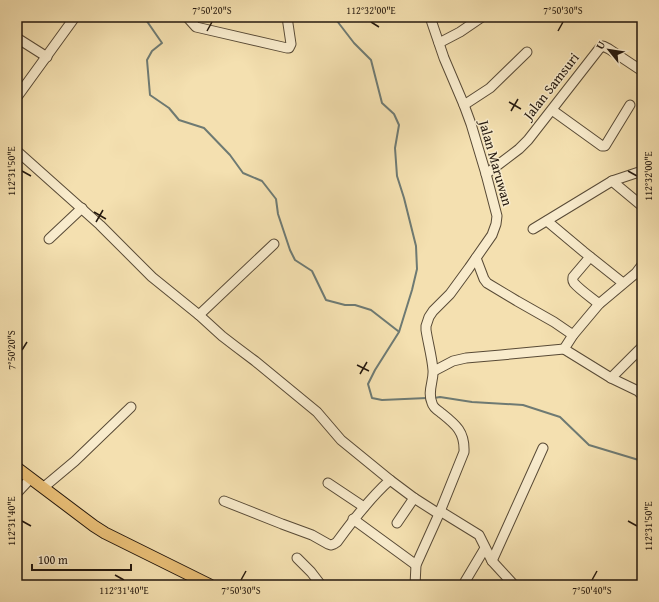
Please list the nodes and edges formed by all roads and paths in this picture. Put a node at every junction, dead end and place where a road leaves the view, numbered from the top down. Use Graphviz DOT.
graph roads {
  1 [pos="75,17"];
  2 [pos="186,17"];
  3 [pos="287,17"];
  4 [pos="430,17"];
  5 [pos="482,17"];
  6 [pos="17,38"];
  7 [pos="439,43"];
  8 [pos="528,52"];
  9 [pos="46,57"];
  10 [pos="642,71"];
  11 [pos="17,97"];
  12 [pos="464,105"];
  13 [pos="630,105"];
  14 [pos="552,110"];
  15 [pos="19,156"];
  16 [pos="642,171"];
  17 [pos="486,174"];
  18 [pos="612,181"];
  19 [pos="642,206"];
  20 [pos="82,208"];
  21 [pos="547,221"];
  22 [pos="533,229"];
  23 [pos="49,239"];
  24 [pos="274,244"];
  25 [pos="590,257"];
  26 [pos="476,258"];
  27 [pos="640,272"];
  28 [pos="623,283"];
  29 [pos="599,304"];
  30 [pos="199,315"];
  31 [pos="573,335"];
  32 [pos="642,347"];
  33 [pos="564,349"];
  34 [pos="434,372"];
  35 [pos="611,378"];
  36 [pos="641,391"];
  37 [pos="131,407"];
  38 [pos="543,448"];
  39 [pos="17,468"];
  40 [pos="31,478"];
  41 [pos="390,480"];
  42 [pos="328,483"];
  43 [pos="44,487"];
  44 [pos="17,493"];
  45 [pos="414,498"];
  46 [pos="224,500"];
  47 [pos="364,507"];
  48 [pos="439,512"];
  49 [pos="353,520"];
  50 [pos="397,524"];
  51 [pos="485,548"];
  52 [pos="297,558"];
  53 [pos="492,561"];
  54 [pos="416,565"];
  55 [pos="210,585"];
  56 [pos="321,585"];
  57 [pos="415,585"];
  58 [pos="463,585"];
  59 [pos="514,585"];
  1 -- 9 [label="street"];
  2 -- 3 [label="street"];
  4 -- 7 [label="street, Jalan Maruwan"];
  5 -- 7 [label="street"];
  6 -- 9 [label="street"];
  7 -- 12 [label="street, Jalan Maruwan"];
  8 -- 12 [label="street"];
  9 -- 11 [label="street"];
  10 -- 14 [label="street, Jalan Samsuri"];
  12 -- 17 [label="street, Jalan Maruwan"];
  13 -- 14 [label="street"];
  14 -- 17 [label="street, Jalan Samsuri"];
  15 -- 20 [label="street"];
  16 -- 18 [label="street"];
  17 -- 26 [label="street, Jalan Maruwan"];
  18 -- 19 [label="street"];
  18 -- 21 [label="street"];
  20 -- 23 [label="street"];
  20 -- 30 [label="street"];
  21 -- 22 [label="street"];
  21 -- 25 [label="street"];
  24 -- 30 [label="street"];
  25 -- 28 [label="street"];
  25 -- 29 [label="street"];
  26 -- 31 [label="street"];
  26 -- 34 [label="street, Jalan Maruwan"];
  27 -- 28 [label="street"];
  28 -- 29 [label="street"];
  29 -- 31 [label="street"];
  30 -- 41 [label="street"];
  31 -- 33 [label="street"];
  32 -- 35 [label="street"];
  33 -- 34 [label="street"];
  33 -- 35 [label="street"];
  34 -- 48 [label="street"];
  35 -- 36 [label="street"];
  37 -- 43 [label="street"];
  38 -- 53 [label="street"];
  39 -- 40 [label="main road"];
  40 -- 43 [label="main road"];
  40 -- 44 [label="street"];
  41 -- 45 [label="street"];
  41 -- 47 [label="street"];
  42 -- 47 [label="street"];
  43 -- 55 [label="main road"];
  45 -- 48 [label="street"];
  45 -- 50 [label="street"];
  46 -- 49 [label="street"];
  47 -- 49 [label="street"];
  48 -- 51 [label="street"];
  48 -- 54 [label="street"];
  49 -- 54 [label="street"];
  51 -- 53 [label="street"];
  51 -- 58 [label="street"];
  52 -- 56 [label="street"];
  53 -- 59 [label="street"];
  54 -- 57 [label="street"];
}
